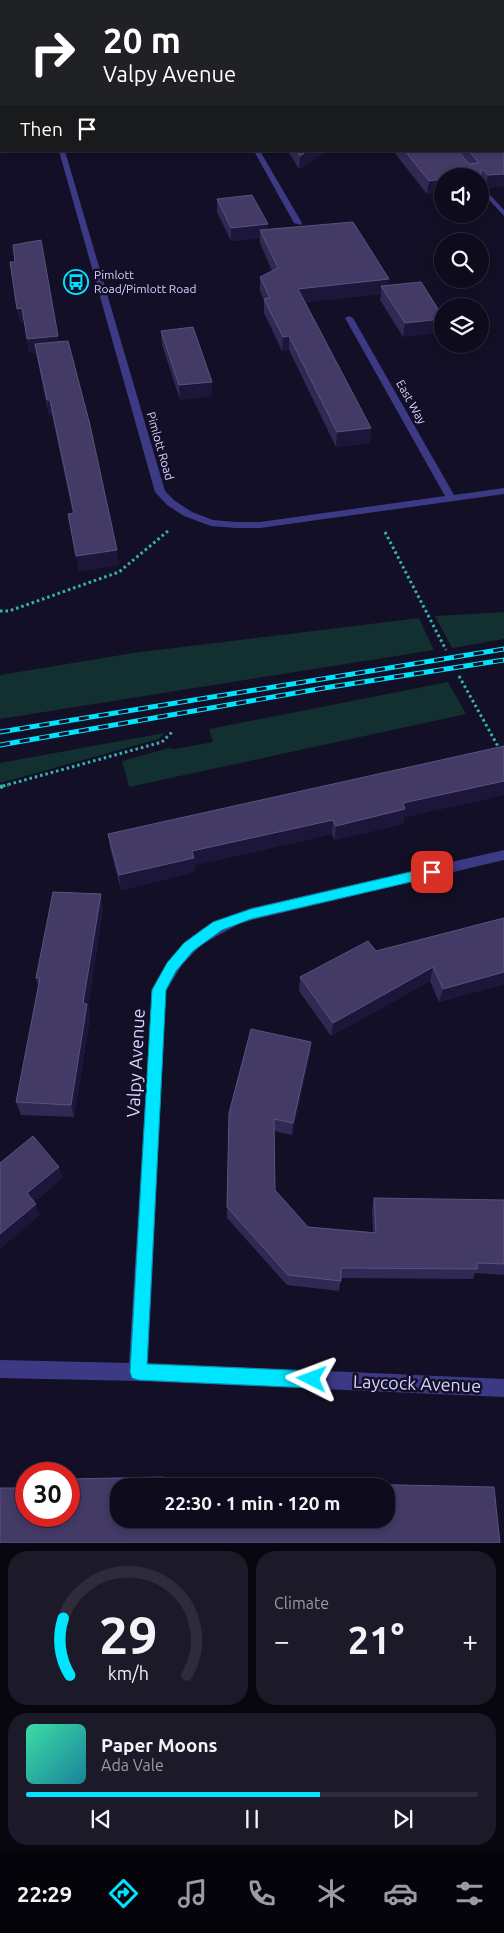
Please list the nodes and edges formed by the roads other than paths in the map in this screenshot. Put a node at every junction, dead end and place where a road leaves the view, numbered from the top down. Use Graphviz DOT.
graph roads {
  1 [pos="62,152"];
  2 [pos="258,152"];
  3 [pos="489,196"];
  4 [pos="504,214"];
  5 [pos="298,223"];
  6 [pos="349,318"];
  7 [pos="504,491"];
  8 [pos="451,498"];
  9 [pos="504,855"];
  10 [pos="0,1369"];
  11 [pos="138,1372"];
  12 [pos="504,1388"];
  1 -- 8 [label="street, Pimlott Road"];
  2 -- 5 [label="street"];
  3 -- 4 [label="street"];
  6 -- 8 [label="street, East Way"];
  7 -- 8 [label="street, Pimlott Road"];
  9 -- 11 [label="street, Valpy Avenue"];
  10 -- 11 [label="street, Laycock Avenue"];
  11 -- 12 [label="street, Laycock Avenue"];
}
